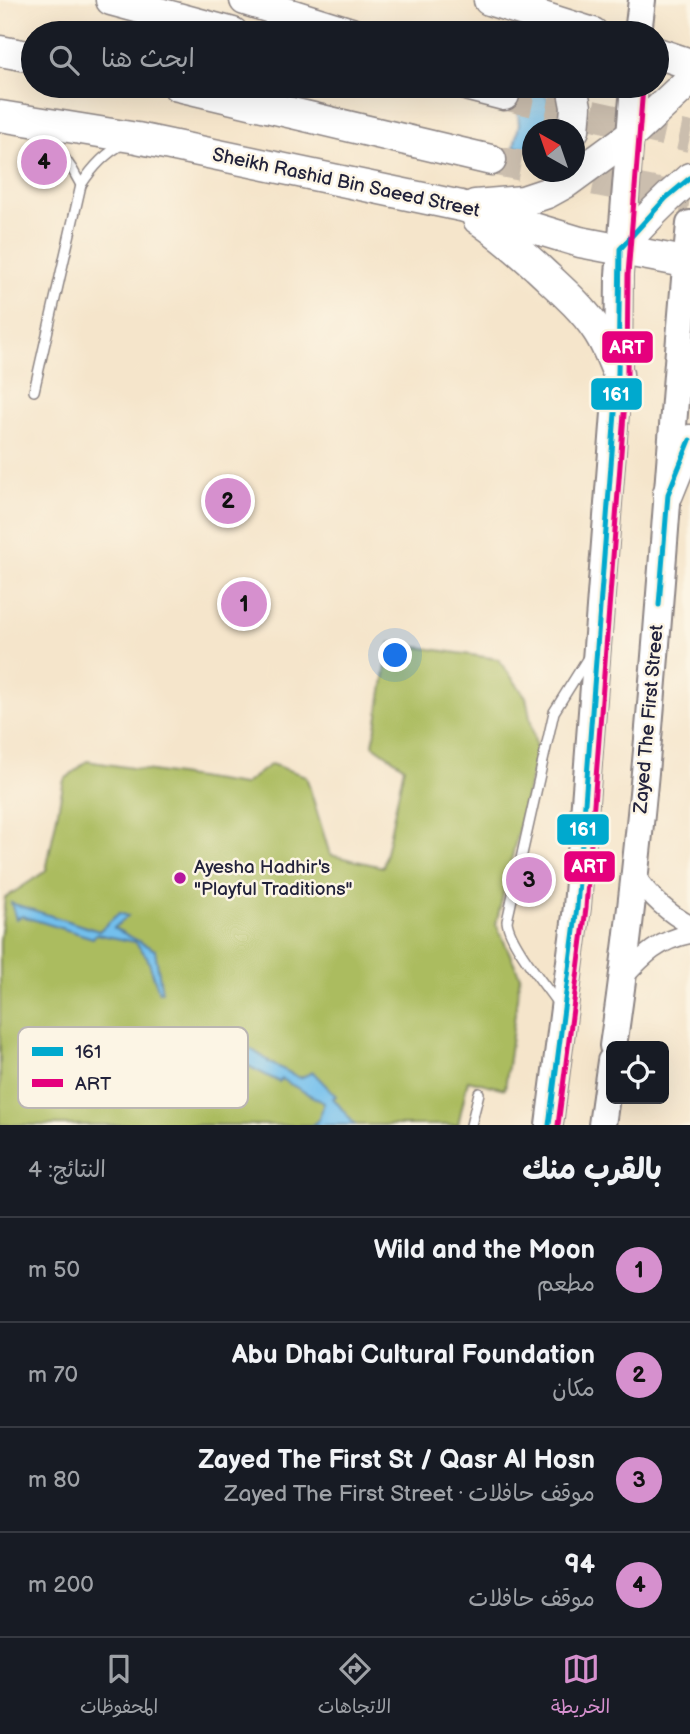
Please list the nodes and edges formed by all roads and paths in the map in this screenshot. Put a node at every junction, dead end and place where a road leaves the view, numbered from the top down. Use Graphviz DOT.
graph roads {
  1 [pos="111,0"];
  2 [pos="245,0"];
  3 [pos="486,0"];
  4 [pos="642,0"];
  5 [pos="189,21"];
  6 [pos="312,21"];
  7 [pos="516,21"];
  8 [pos="554,21"];
  9 [pos="639,21"];
  10 [pos="0,51"];
  11 [pos="21,55"];
  12 [pos="669,57"];
  13 [pos="690,64"];
  14 [pos="690,80"];
  15 [pos="229,98"];
  16 [pos="574,98"];
  17 [pos="633,98"];
  18 [pos="13,118"];
  19 [pos="575,119"];
  20 [pos="630,136"];
  21 [pos="137,138"];
  22 [pos="491,160"];
  23 [pos="690,178"];
  24 [pos="544,182"];
  25 [pos="81,185"];
  26 [pos="523,201"];
  27 [pos="461,206"];
  28 [pos="690,224"];
  29 [pos="621,249"];
  30 [pos="688,262"];
  31 [pos="618,374"];
  32 [pos="34,391"];
  33 [pos="690,440"];
  34 [pos="668,494"];
  35 [pos="597,643"];
  36 [pos="636,876"];
  37 [pos="690,925"];
  38 [pos="690,934"];
  39 [pos="624,977"];
  40 [pos="564,1012"];
  41 [pos="614,1041"];
  42 [pos="479,1093"];
  43 [pos="606,1097"];
  44 [pos="471,1125"];
  45 [pos="550,1125"];
  46 [pos="602,1125"];
  1 -- 5 [label="main road"];
  2 -- 6 [label="main road"];
  3 -- 7 [label="main road"];
  3 -- 8 [label="main road"];
  4 -- 9 [label="main road"];
  10 -- 11 [label="main road"];
  12 -- 13 [label="main road"];
  14 -- 20 [label="main road"];
  15 -- 22 [label="main road"];
  16 -- 19 [label="main road"];
  17 -- 20 [label="main road"];
  18 -- 21 [label="main road, Sheikh Rashid Bin Saeed Street"];
  18 -- 25 [label="lane"];
  20 -- 26 [label="main road"];
  20 -- 29 [label="main road"];
  21 -- 25 [label="lane"];
  21 -- 27 [label="main road, Sheikh Rashid Bin Saeed Street"];
  23 -- 29 [label="main road"];
  24 -- 26 [label="main road"];
  25 -- 32 [label="lane"];
  26 -- 27 [label="main road"];
  27 -- 29 [label="main road, Sheikh Rashid Bin Saeed Street"];
  27 -- 31 [label="main road"];
  28 -- 30 [label="main road, Zayed The First Street"];
  29 -- 30 [label="main road, Sheikh Rashid Bin Saeed Street"];
  29 -- 31 [label="main road"];
  30 -- 34 [label="main road, Zayed The First Street"];
  31 -- 35 [label="main road"];
  33 -- 34 [label="main road"];
  34 -- 36 [label="main road, Zayed The First Street"];
  35 -- 40 [label="main road"];
  35 -- 40 [label="lane"];
  36 -- 37 [label="street"];
  36 -- 39 [label="main road, Zayed The First Street"];
  38 -- 39 [label="street"];
  39 -- 41 [label="main road, Zayed The First Street"];
  40 -- 45 [label="main road"];
  42 -- 44 [label="lane"];
  43 -- 46 [label="main road"];
}
